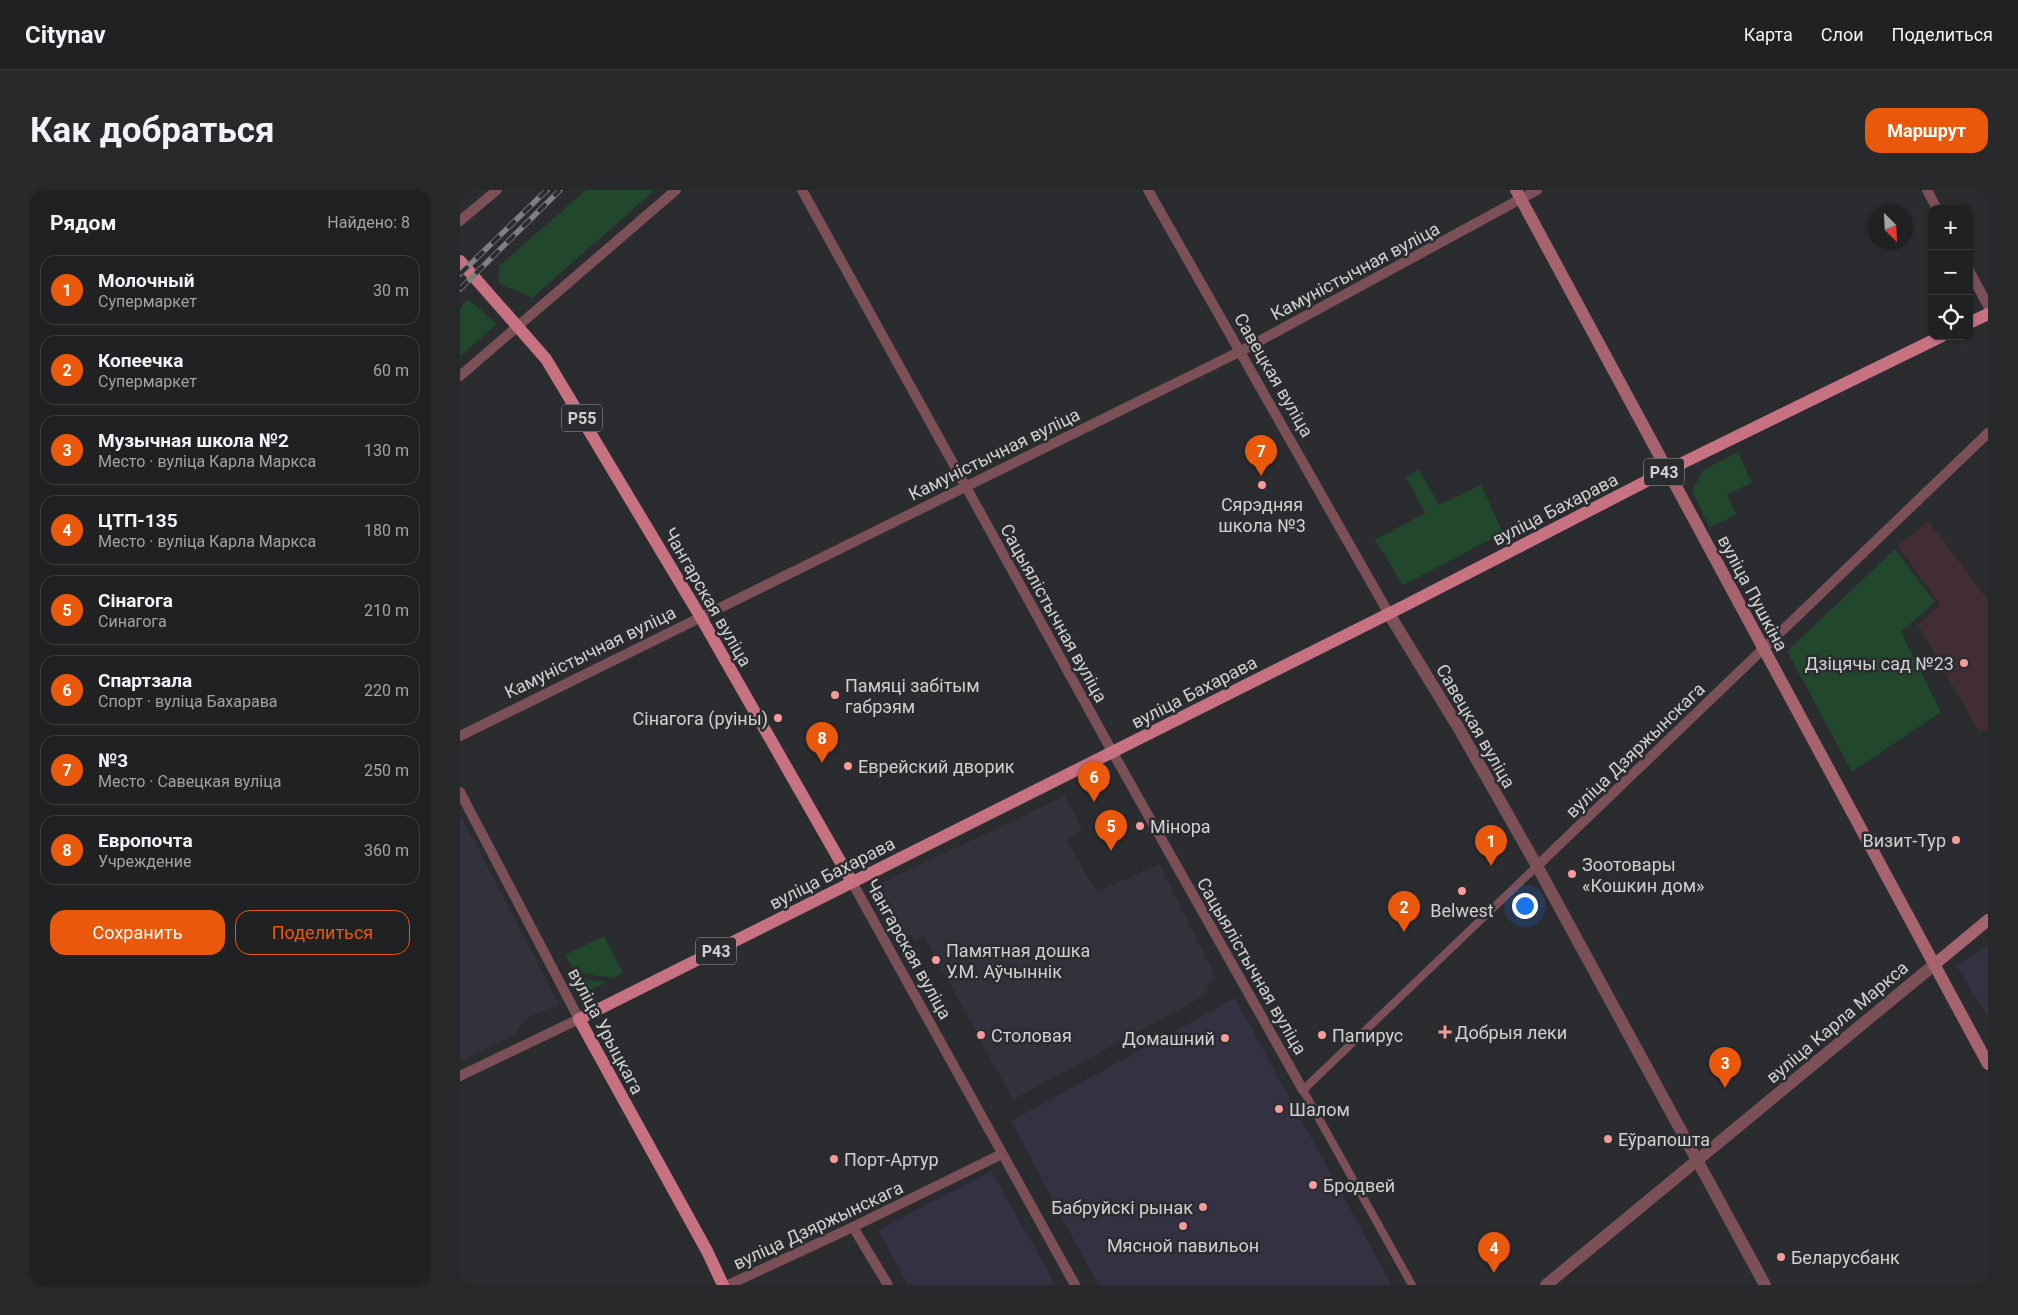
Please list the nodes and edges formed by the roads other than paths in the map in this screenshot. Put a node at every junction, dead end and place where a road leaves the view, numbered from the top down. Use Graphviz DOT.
graph roads {
  1 [pos="497,190"];
  2 [pos="676,190"];
  3 [pos="802,190"];
  4 [pos="1148,190"];
  5 [pos="1537,190"];
  6 [pos="1927,190"];
  7 [pos="1519,195"];
  8 [pos="1935,205"];
  9 [pos="460,221"];
  10 [pos="460,261"];
  11 [pos="1973,278"];
  12 [pos="1988,306"];
  13 [pos="1988,314"];
  14 [pos="1973,321"];
  15 [pos="519,326"];
  16 [pos="1934,340"];
  17 [pos="1241,351"];
  18 [pos="460,376"];
  19 [pos="1988,433"];
  20 [pos="1668,470"];
  21 [pos="966,486"];
  22 [pos="1389,614"];
  23 [pos="700,616"];
  24 [pos="1763,650"];
  25 [pos="460,736"];
  26 [pos="1113,752"];
  27 [pos="460,792"];
  28 [pos="1537,866"];
  29 [pos="852,882"];
  30 [pos="1988,920"];
  31 [pos="1935,964"];
  32 [pos="579,1019"];
  33 [pos="1988,1064"];
  34 [pos="460,1076"];
  35 [pos="1303,1090"];
  36 [pos="1002,1154"];
  37 [pos="1698,1160"];
  38 [pos="854,1227"];
  39 [pos="723,1285"];
  40 [pos="728,1285"];
  41 [pos="888,1285"];
  42 [pos="1075,1285"];
  43 [pos="1412,1285"];
  44 [pos="1546,1285"];
  45 [pos="1765,1285"];
  1 -- 9 [label="street"];
  2 -- 15 [label="street"];
  3 -- 21 [label="street, Сацыялістычная вуліца"];
  4 -- 17 [label="street, Савецкая вуліца"];
  5 -- 7 [label="street, Камуністычная вуліца"];
  6 -- 8 [label="street"];
  7 -- 17 [label="street, Камуністычная вуліца"];
  7 -- 20 [label="main road, вуліца Пушкіна"];
  10 -- 15 [label="main road, Р55"];
  11 -- 12 [label="street"];
  13 -- 14 [label="main road"];
  15 -- 18 [label="street"];
  15 -- 23 [label="main road, Чангарская вуліца / Р55"];
  16 -- 20 [label="main road, вуліца Бахарава / Р43"];
  17 -- 21 [label="street, Камуністычная вуліца"];
  17 -- 22 [label="street, Савецкая вуліца"];
  19 -- 24 [label="street, вуліца Дзяржынскага"];
  20 -- 22 [label="main road, вуліца Бахарава / Р43"];
  20 -- 24 [label="main road, вуліца Пушкіна"];
  21 -- 23 [label="street, Камуністычная вуліца"];
  21 -- 26 [label="street, Сацыялістычная вуліца"];
  22 -- 26 [label="main road, вуліца Бахарава / Р43"];
  22 -- 28 [label="street, Савецкая вуліца"];
  23 -- 25 [label="street, Камуністычная вуліца"];
  23 -- 29 [label="main road, Чангарская вуліца / Р55"];
  24 -- 28 [label="street, вуліца Дзяржынскага"];
  24 -- 31 [label="main road, вуліца Пушкіна"];
  26 -- 29 [label="main road, вуліца Бахарава / Р43"];
  26 -- 35 [label="street, Сацыялістычная вуліца"];
  27 -- 32 [label="street, вуліца Урыцкага"];
  28 -- 35 [label="street, вуліца Дзяржынскага"];
  28 -- 37 [label="street, Савецкая вуліца"];
  29 -- 32 [label="main road, вуліца Бахарава / Р43"];
  29 -- 36 [label="street, Чангарская вуліца"];
  30 -- 31 [label="main road, вуліца Карла Маркса"];
  31 -- 33 [label="main road, вуліца Пушкіна"];
  31 -- 37 [label="street, вуліца Карла Маркса"];
  32 -- 34 [label="street, вуліца Бахарава"];
  32 -- 39 [label="main road, вуліца Урыцкага"];
  35 -- 43 [label="street, Сацыялістычная вуліца"];
  36 -- 38 [label="street, вуліца Дзяржынскага"];
  36 -- 42 [label="street, Чангарская вуліца"];
  37 -- 44 [label="street, вуліца Карла Маркса"];
  37 -- 45 [label="street, Савецкая вуліца"];
  38 -- 40 [label="street, вуліца Дзяржынскага"];
  38 -- 41 [label="street"];
}
